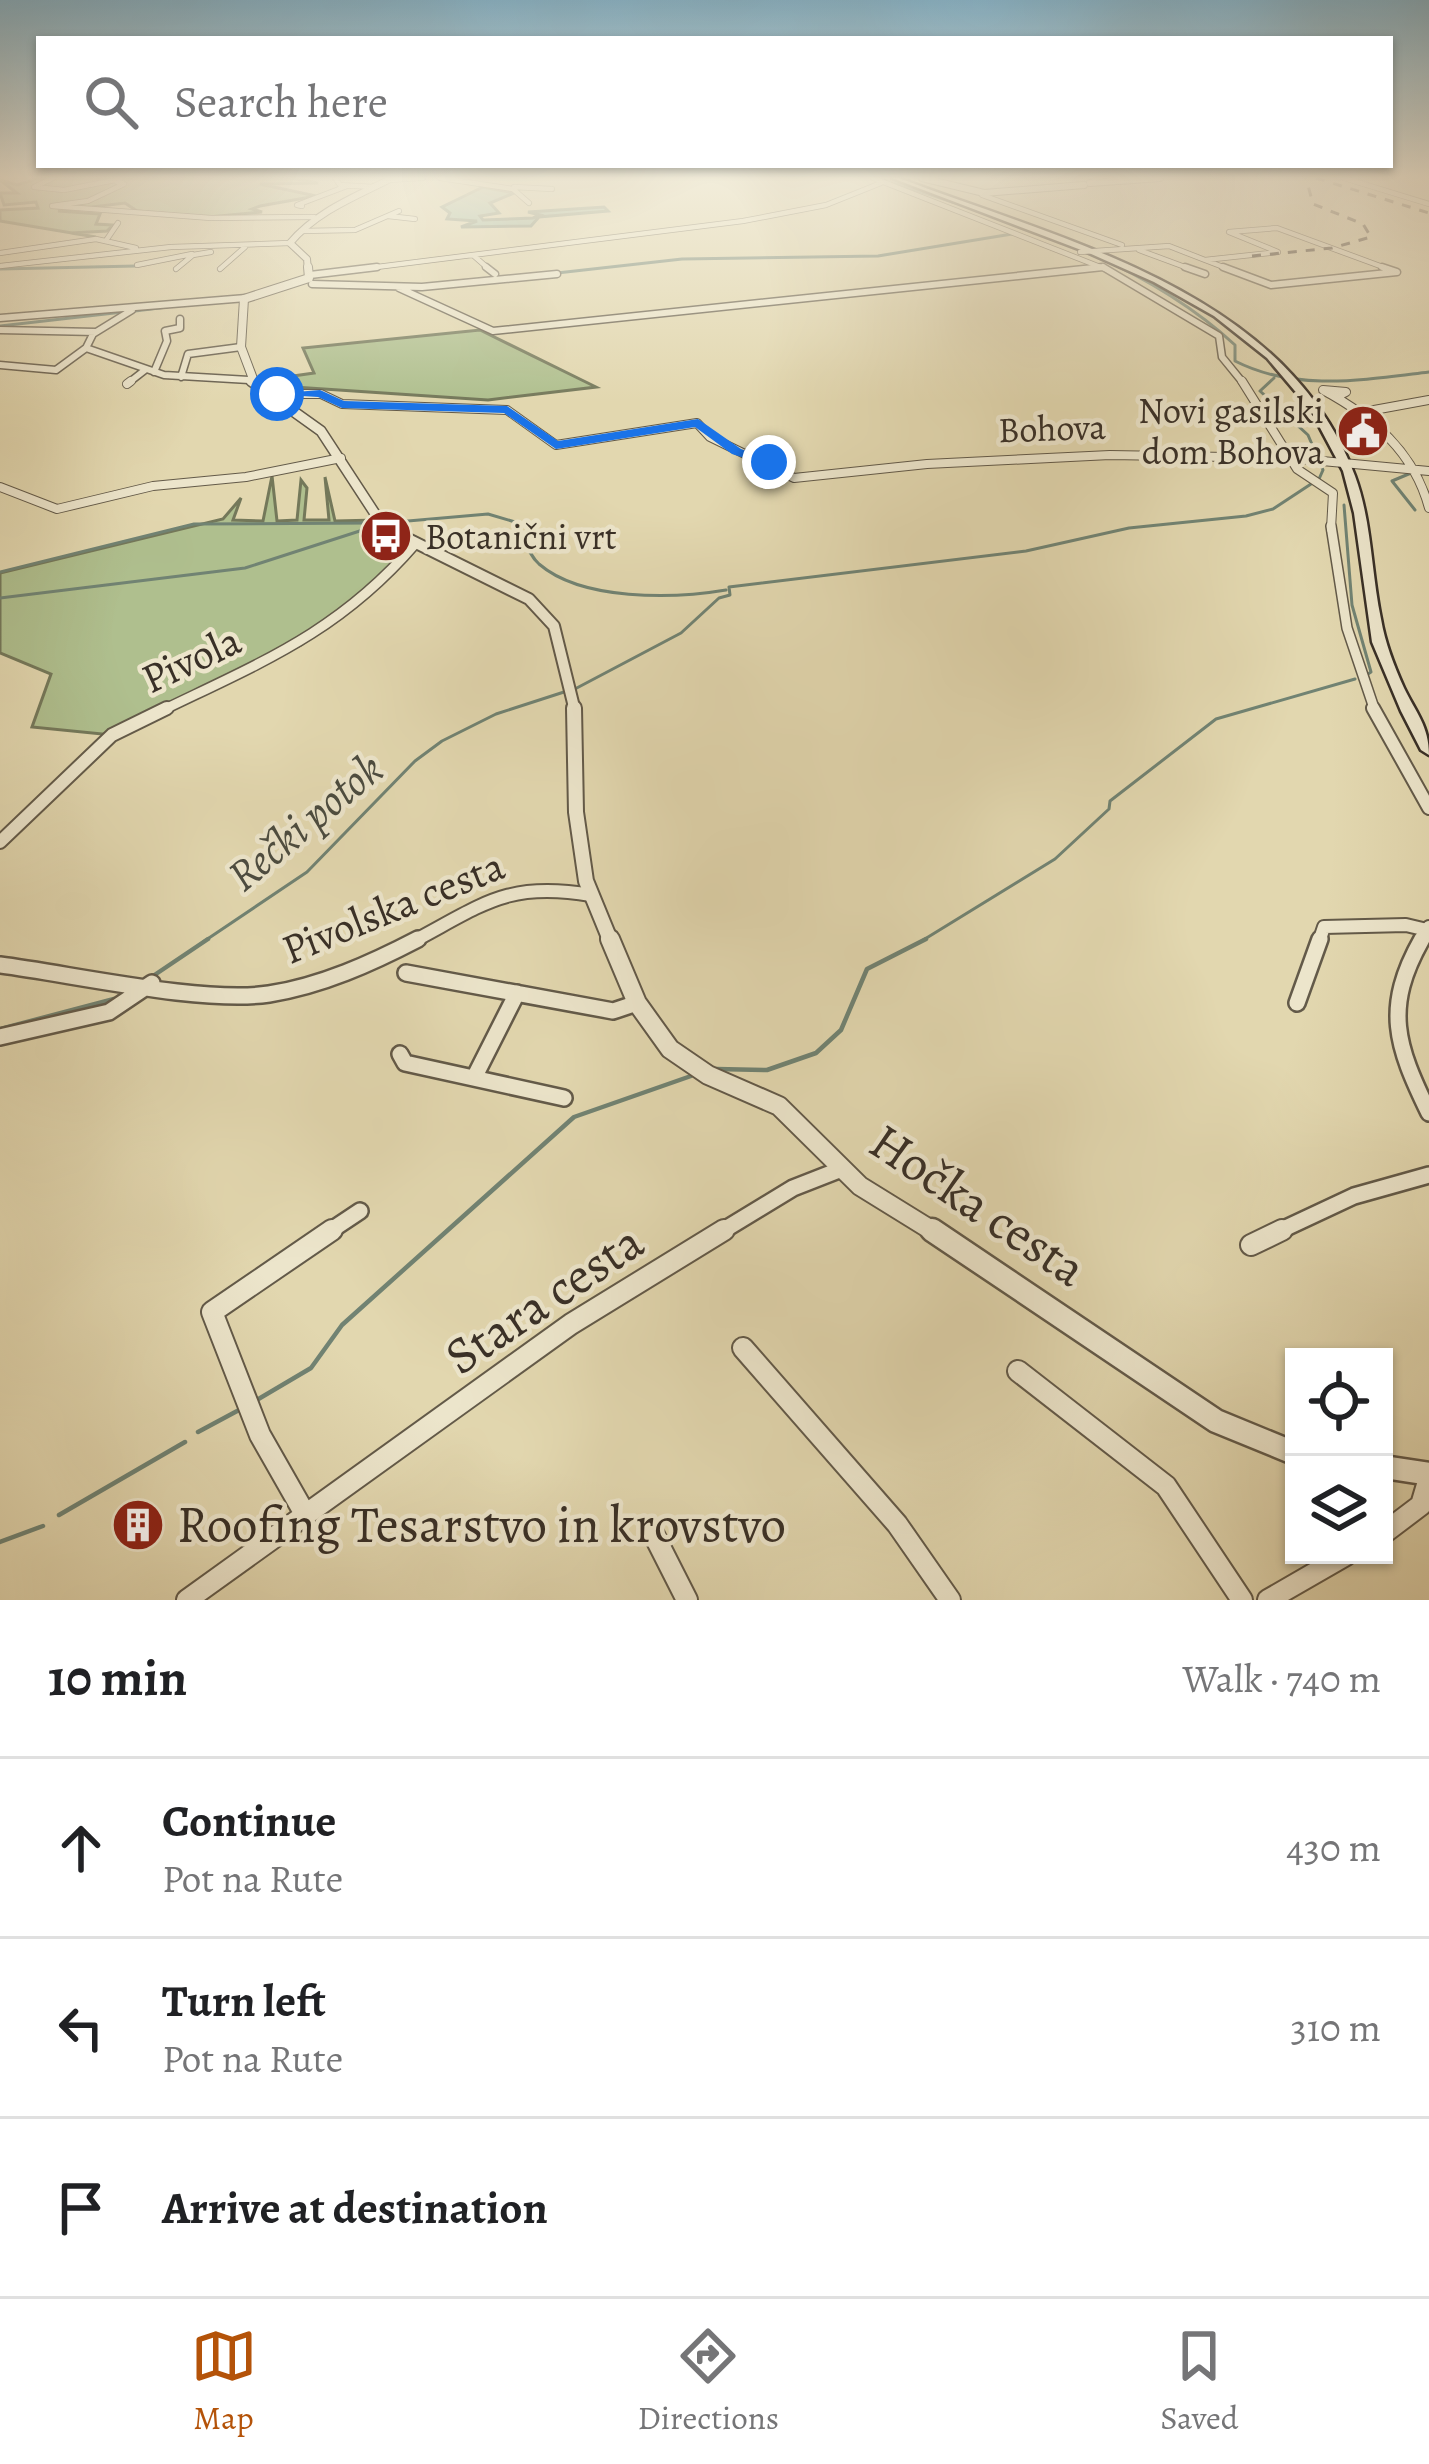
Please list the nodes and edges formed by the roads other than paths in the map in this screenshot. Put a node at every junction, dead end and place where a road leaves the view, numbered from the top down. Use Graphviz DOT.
graph roads {
  1 [pos="124,253"];
  2 [pos="199,253"];
  3 [pos="238,253"];
  4 [pos="299,253"];
  5 [pos="499,253"];
  6 [pos="1071,253"];
  7 [pos="1074,253"];
  8 [pos="1094,253"];
  9 [pos="1143,253"];
  10 [pos="1184,253"];
  11 [pos="1272,253"];
  12 [pos="1344,253"];
  13 [pos="474,256"];
  14 [pos="1205,260"];
  15 [pos="137,265"];
  16 [pos="0,266"];
  17 [pos="1104,267"];
  18 [pos="220,268"];
  19 [pos="176,269"];
  20 [pos="495,274"];
  21 [pos="557,274"];
  22 [pos="1205,274"];
  23 [pos="307,280"];
  24 [pos="395,287"];
  25 [pos="246,298"];
  26 [pos="132,310"];
  27 [pos="0,318"];
  28 [pos="180,319"];
  29 [pos="0,330"];
  30 [pos="98,332"];
  31 [pos="241,347"];
  32 [pos="86,348"];
  33 [pos="0,365"];
  34 [pos="149,371"];
  35 [pos="181,377"];
  36 [pos="249,380"];
  37 [pos="127,384"];
  38 [pos="273,394"];
  39 [pos="1340,395"];
  40 [pos="1429,400"];
  41 [pos="1363,412"];
  42 [pos="341,458"];
  43 [pos="1290,458"];
  44 [pos="1350,463"];
  45 [pos="1413,468"];
  46 [pos="1429,470"];
  47 [pos="0,488"];
  48 [pos="1429,508"];
  49 [pos="415,544"];
  50 [pos="1374,580"];
  51 [pos="1429,725"];
  52 [pos="1429,750"];
  53 [pos="1429,808"];
  54 [pos="0,842"];
  55 [pos="591,895"];
  56 [pos="1428,928"];
  57 [pos="0,965"];
  58 [pos="406,973"];
  59 [pos="150,983"];
  60 [pos="517,993"];
  61 [pos="1297,1003"];
  62 [pos="637,1004"];
  63 [pos="0,1037"];
  64 [pos="400,1054"];
  65 [pos="474,1078"];
  66 [pos="564,1098"];
  67 [pos="1429,1114"];
  68 [pos="839,1170"];
  69 [pos="1429,1175"];
  70 [pos="360,1211"];
  71 [pos="1251,1245"];
  72 [pos="743,1348"];
  73 [pos="1018,1371"];
  74 [pos="1285,1449"];
  75 [pos="1393,1469"];
  76 [pos="1429,1476"];
  77 [pos="305,1514"];
  78 [pos="1393,1526"];
  79 [pos="651,1529"];
  80 [pos="1330,1564"];
  81 [pos="188,1600"];
  82 [pos="687,1600"];
  83 [pos="950,1600"];
  84 [pos="1242,1600"];
  85 [pos="1268,1600"];
  1 -- 16 [label="street"];
  2 -- 15 [label="street"];
  2 -- 19 [label="street"];
  3 -- 18 [label="street"];
  4 -- 23 [label="street"];
  5 -- 13 [label="street"];
  6 -- 7 [label="street"];
  6 -- 17 [label="street"];
  8 -- 44 [label="main road"];
  9 -- 22 [label="street"];
  10 -- 14 [label="street"];
  11 -- 14 [label="street"];
  12 -- 14 [label="street"];
  13 -- 20 [label="street"];
  13 -- 23 [label="street"];
  17 -- 24 [label="street"];
  17 -- 43 [label="street"];
  21 -- 24 [label="street"];
  23 -- 24 [label="street"];
  23 -- 25 [label="street"];
  25 -- 26 [label="street"];
  25 -- 31 [label="street"];
  26 -- 27 [label="street"];
  26 -- 30 [label="street"];
  28 -- 34 [label="street"];
  29 -- 30 [label="street"];
  30 -- 32 [label="street"];
  31 -- 35 [label="street"];
  31 -- 36 [label="street"];
  32 -- 33 [label="street"];
  32 -- 34 [label="street"];
  34 -- 35 [label="street"];
  34 -- 37 [label="street"];
  35 -- 36 [label="street"];
  36 -- 38 [label="street"];
  38 -- 42 [label="street"];
  38 -- 43 [label="street, Bohova"];
  39 -- 41 [label="street"];
  40 -- 41 [label="street"];
  41 -- 45 [label="street"];
  42 -- 47 [label="street"];
  42 -- 49 [label="street"];
  43 -- 44 [label="street, Bohova"];
  43 -- 53 [label="street"];
  44 -- 45 [label="street, Bohova"];
  44 -- 50 [label="main road"];
  45 -- 46 [label="street, Bohova"];
  45 -- 48 [label="street"];
  49 -- 54 [label="street, Pivola"];
  49 -- 55 [label="street, Hočka cesta"];
  50 -- 51 [label="main road"];
  50 -- 52 [label="main road"];
  55 -- 59 [label="street, Pivolska cesta"];
  55 -- 62 [label="street, Hočka cesta"];
  56 -- 61 [label="street"];
  56 -- 67 [label="street"];
  57 -- 59 [label="street"];
  58 -- 60 [label="street"];
  59 -- 63 [label="street"];
  60 -- 62 [label="street"];
  60 -- 65 [label="street"];
  62 -- 68 [label="street, Hočka cesta"];
  64 -- 65 [label="street"];
  65 -- 66 [label="street"];
  68 -- 74 [label="street, Hočka cesta"];
  68 -- 77 [label="street, Stara cesta"];
  69 -- 71 [label="street"];
  70 -- 77 [label="street"];
  72 -- 83 [label="street"];
  73 -- 84 [label="street"];
  75 -- 76 [label="street"];
  76 -- 78 [label="street"];
  77 -- 81 [label="street, Stara cesta"];
  79 -- 82 [label="street"];
  80 -- 85 [label="street"];
}
